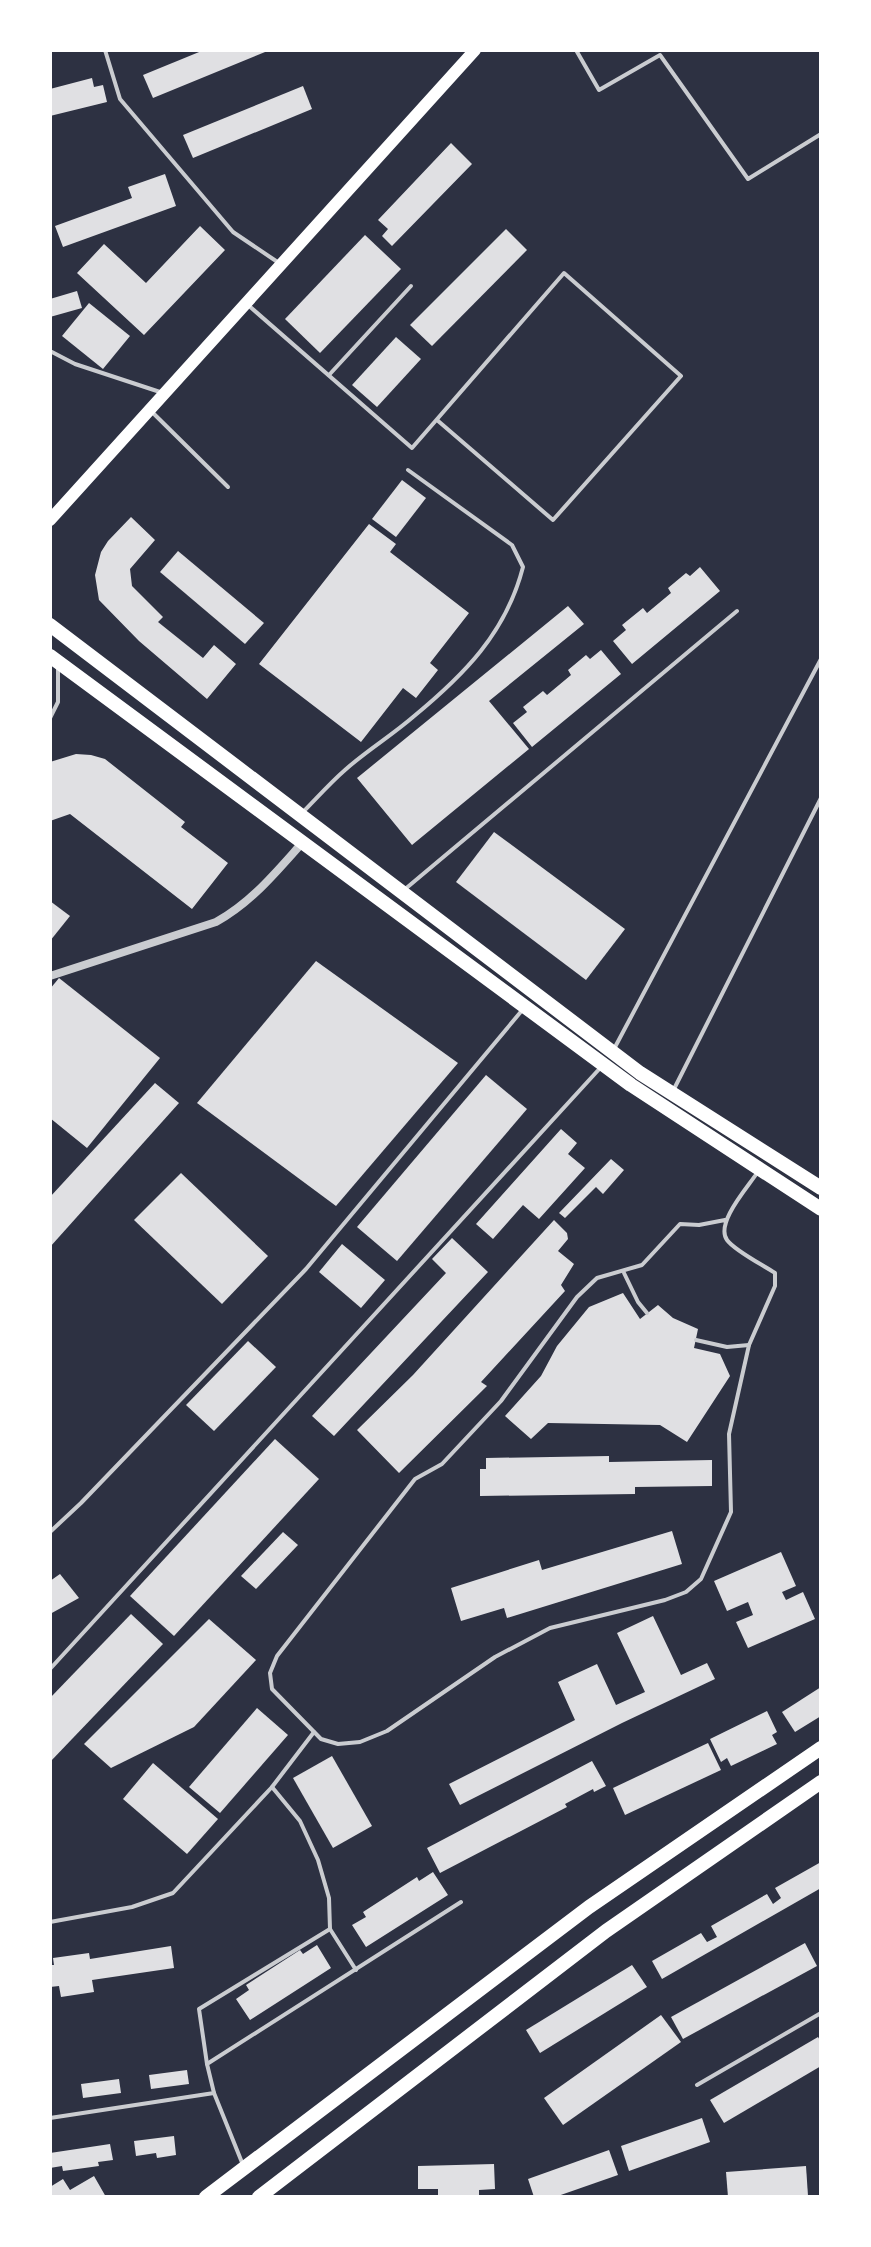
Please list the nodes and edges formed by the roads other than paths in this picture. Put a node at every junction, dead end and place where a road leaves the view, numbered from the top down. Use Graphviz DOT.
graph roads {
  1 [pos="105,50"];
  2 [pos="475,50"];
  3 [pos="576,50"];
  4 [pos="821,134"];
  5 [pos="281,264"];
  6 [pos="411,286"];
  7 [pos="246,304"];
  8 [pos="50,351"];
  9 [pos="329,375"];
  10 [pos="165,394"];
  11 [pos="150,410"];
  12 [pos="437,420"];
  13 [pos="408,470"];
  14 [pos="228,487"];
  15 [pos="50,520"];
  16 [pos="737,611"];
  17 [pos="50,625"];
  18 [pos="54,659"];
  19 [pos="821,659"];
  20 [pos="50,718"];
  21 [pos="821,798"];
  22 [pos="300,815"];
  23 [pos="304,841"];
  24 [pos="402,892"];
  25 [pos="50,976"];
  26 [pos="525,1006"];
  27 [pos="608,1058"];
  28 [pos="672,1093"];
  29 [pos="760,1169"];
  30 [pos="821,1188"];
  31 [pos="821,1209"];
  32 [pos="725,1220"];
  33 [pos="624,1273"];
  34 [pos="647,1313"];
  35 [pos="696,1340"];
  36 [pos="749,1345"];
  37 [pos="50,1532"];
  38 [pos="50,1669"];
  39 [pos="314,1732"];
  40 [pos="821,1748"];
  41 [pos="821,1782"];
  42 [pos="272,1787"];
  43 [pos="461,1902"];
  44 [pos="50,1922"];
  45 [pos="330,1929"];
  46 [pos="356,1970"];
  47 [pos="821,2013"];
  48 [pos="207,2064"];
  49 [pos="697,2085"];
  50 [pos="214,2093"];
  51 [pos="50,2118"];
  52 [pos="245,2168"];
  53 [pos="206,2197"];
  54 [pos="259,2197"];
  1 -- 5 [label="lane"];
  2 -- 5 [label="main road"];
  3 -- 4 [label="lane"];
  5 -- 7 [label="main road"];
  6 -- 9 [label="lane"];
  7 -- 9 [label="lane"];
  7 -- 10 [label="main road"];
  8 -- 10 [label="lane"];
  9 -- 12 [label="lane"];
  10 -- 11 [label="main road"];
  11 -- 14 [label="lane"];
  11 -- 15 [label="main road"];
  12 -- 12 [label="lane"];
  13 -- 22 [label="lane"];
  16 -- 24 [label="lane"];
  17 -- 22 [label="main road"];
  18 -- 20 [label="lane"];
  18 -- 23 [label="main road"];
  19 -- 27 [label="lane"];
  21 -- 28 [label="lane"];
  22 -- 24 [label="main road"];
  23 -- 25 [label="street"];
  23 -- 26 [label="main road"];
  24 -- 27 [label="main road"];
  26 -- 27 [label="main road"];
  26 -- 37 [label="lane"];
  27 -- 28 [label="main road"];
  27 -- 29 [label="main road"];
  27 -- 38 [label="lane"];
  28 -- 30 [label="main road"];
  29 -- 31 [label="main road"];
  29 -- 32 [label="lane"];
  32 -- 33 [label="lane"];
  32 -- 36 [label="lane"];
  33 -- 34 [label="lane"];
  33 -- 39 [label="lane"];
  35 -- 36 [label="lane"];
  36 -- 39 [label="lane"];
  39 -- 42 [label="lane"];
  40 -- 52 [label="main road"];
  41 -- 54 [label="main road"];
  42 -- 44 [label="lane"];
  42 -- 45 [label="lane"];
  43 -- 46 [label="lane"];
  45 -- 46 [label="lane"];
  45 -- 48 [label="lane"];
  46 -- 48 [label="lane"];
  47 -- 49 [label="lane"];
  48 -- 50 [label="lane"];
  50 -- 51 [label="lane"];
  50 -- 52 [label="lane"];
  52 -- 53 [label="main road"];
}
